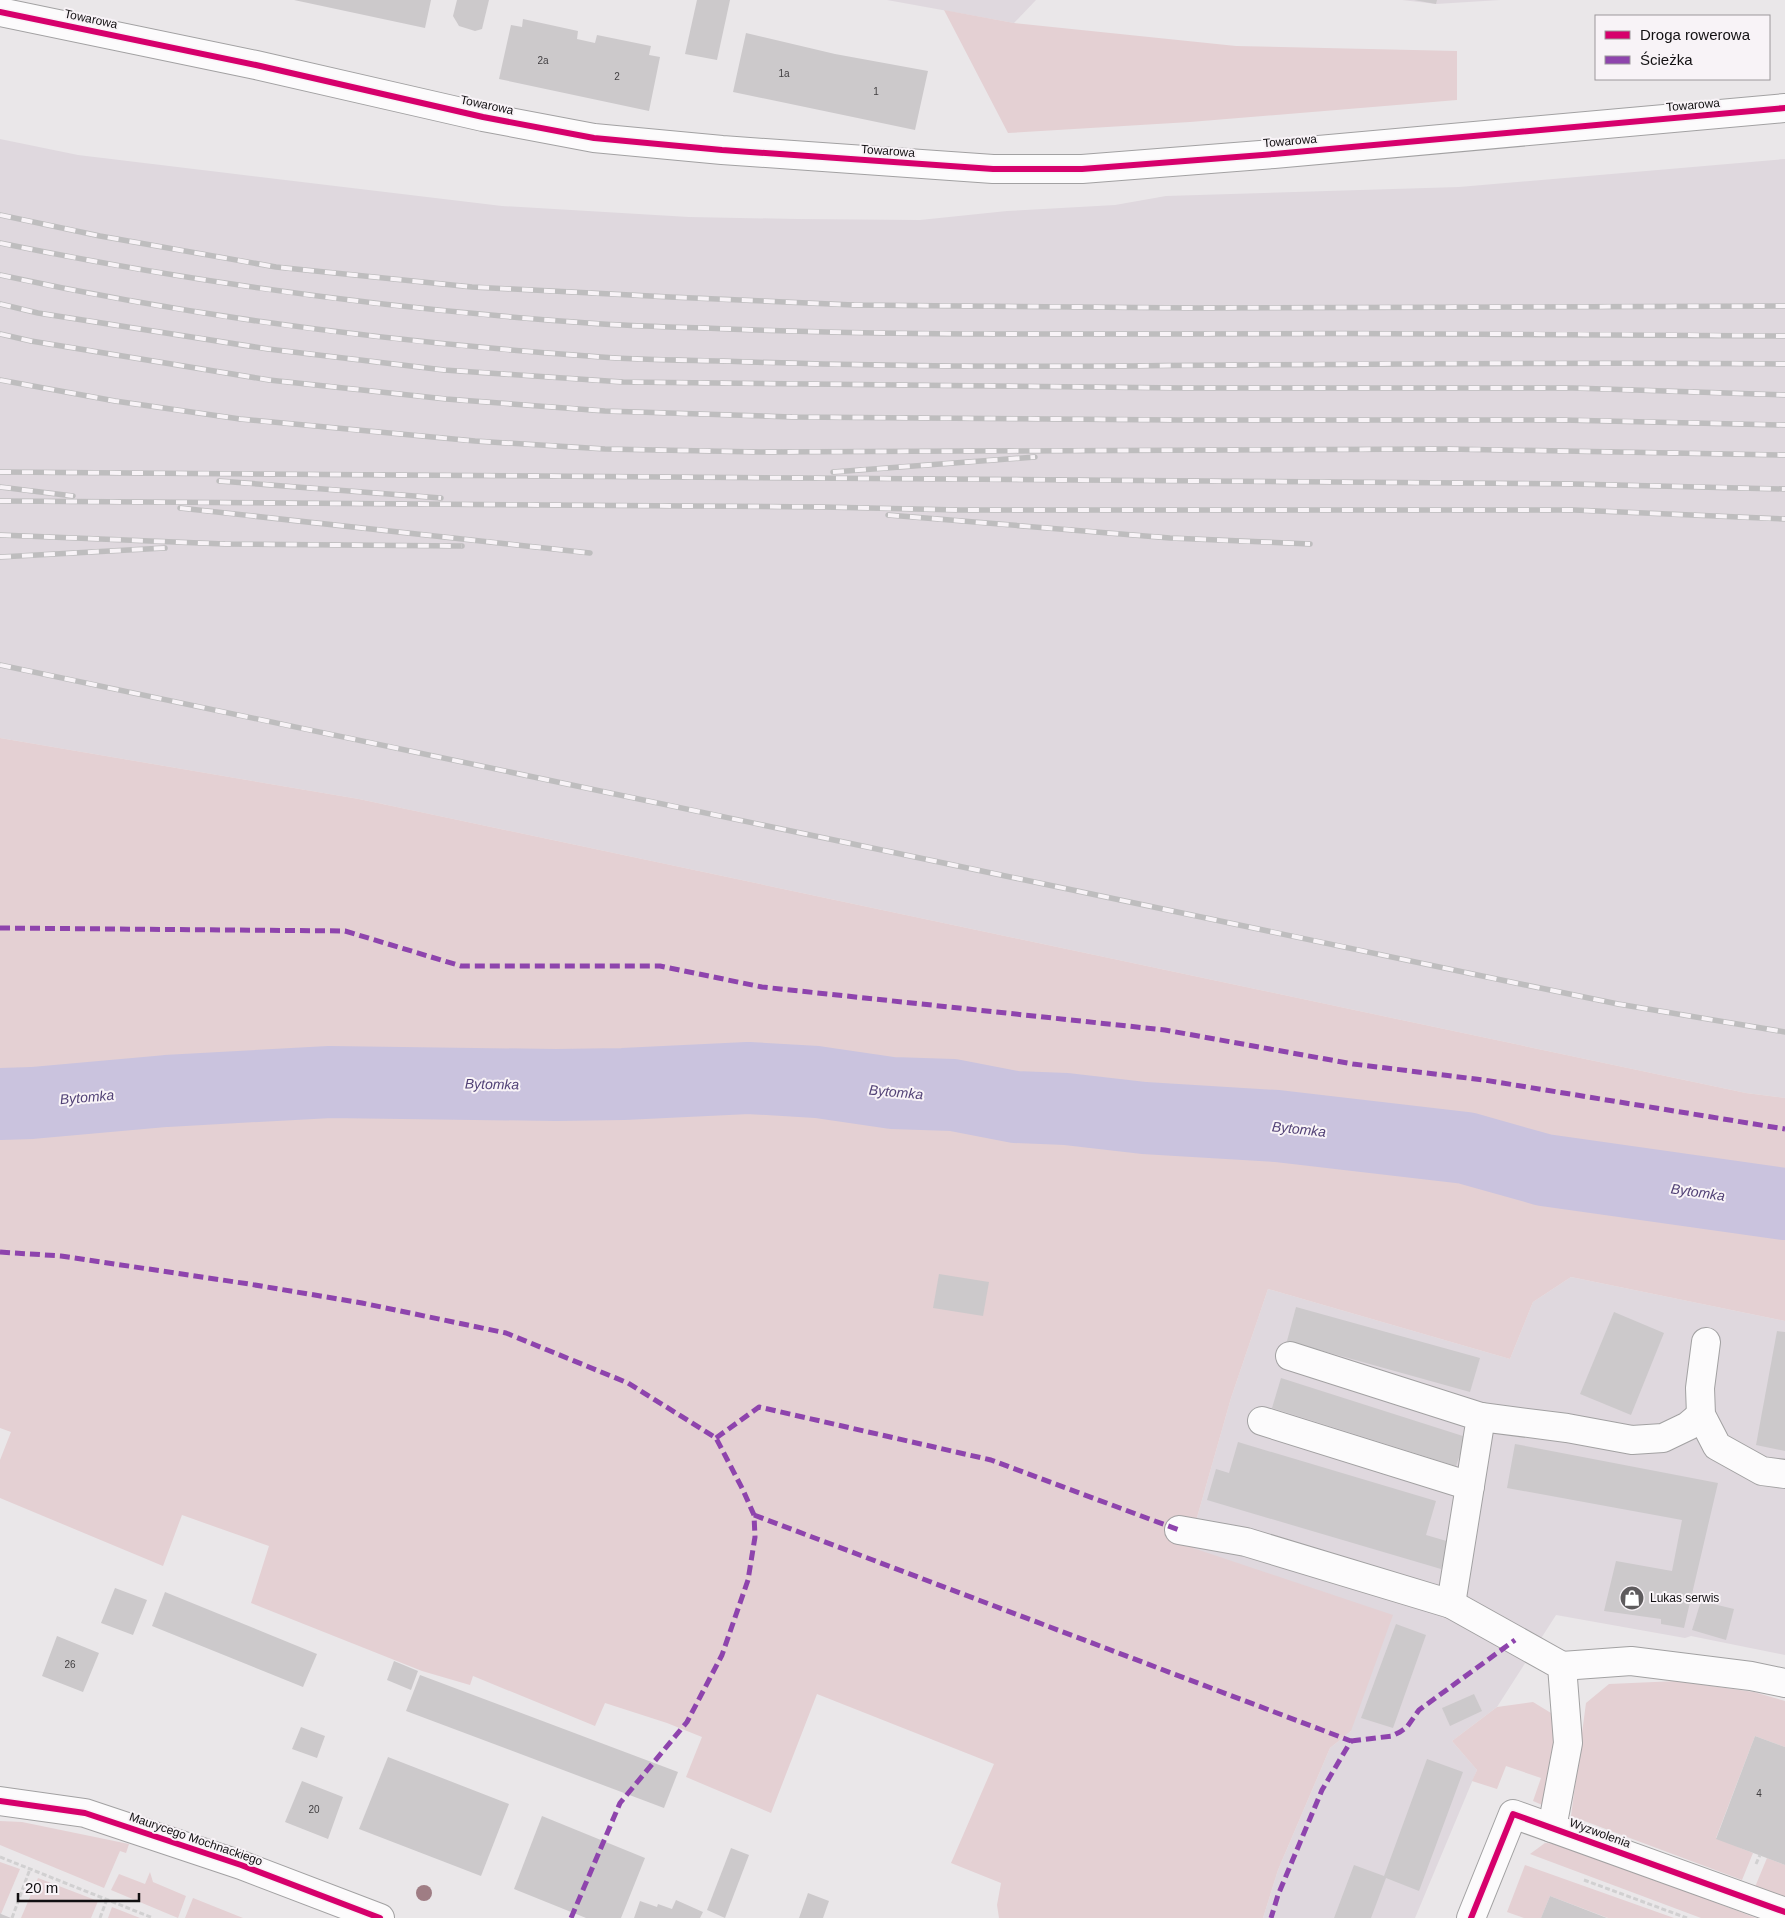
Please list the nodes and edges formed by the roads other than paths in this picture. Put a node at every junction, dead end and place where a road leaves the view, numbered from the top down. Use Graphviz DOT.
graph roads {
  1 [pos="0,12"];
  2 [pos="1785,108"];
  3 [pos="1706,1342"];
  4 [pos="1290,1356"];
  5 [pos="1701,1414"];
  6 [pos="1481,1416"];
  7 [pos="1262,1421"];
  8 [pos="1785,1474"];
  9 [pos="1470,1486"];
  10 [pos="1179,1530"];
  11 [pos="1451,1604"];
  12 [pos="1562,1666"];
  13 [pos="1785,1682"];
  14 [pos="0,1801"];
  15 [pos="1552,1828"];
  16 [pos="1785,1912"];
  17 [pos="380,1918"];
  18 [pos="1471,1918"];
  1 -- 2 [label="street, Towarowa"];
  3 -- 5 [label="street"];
  4 -- 6 [label="street"];
  5 -- 6 [label="street"];
  5 -- 8 [label="street"];
  6 -- 9 [label="street"];
  7 -- 9 [label="street"];
  9 -- 11 [label="street"];
  10 -- 11 [label="street"];
  11 -- 12 [label="street"];
  12 -- 13 [label="street"];
  12 -- 15 [label="street"];
  14 -- 17 [label="street, Maurycego Mochnackiego"];
  15 -- 16 [label="street, Wyzwolenia"];
  15 -- 18 [label="street, Wyzwolenia"];
}
